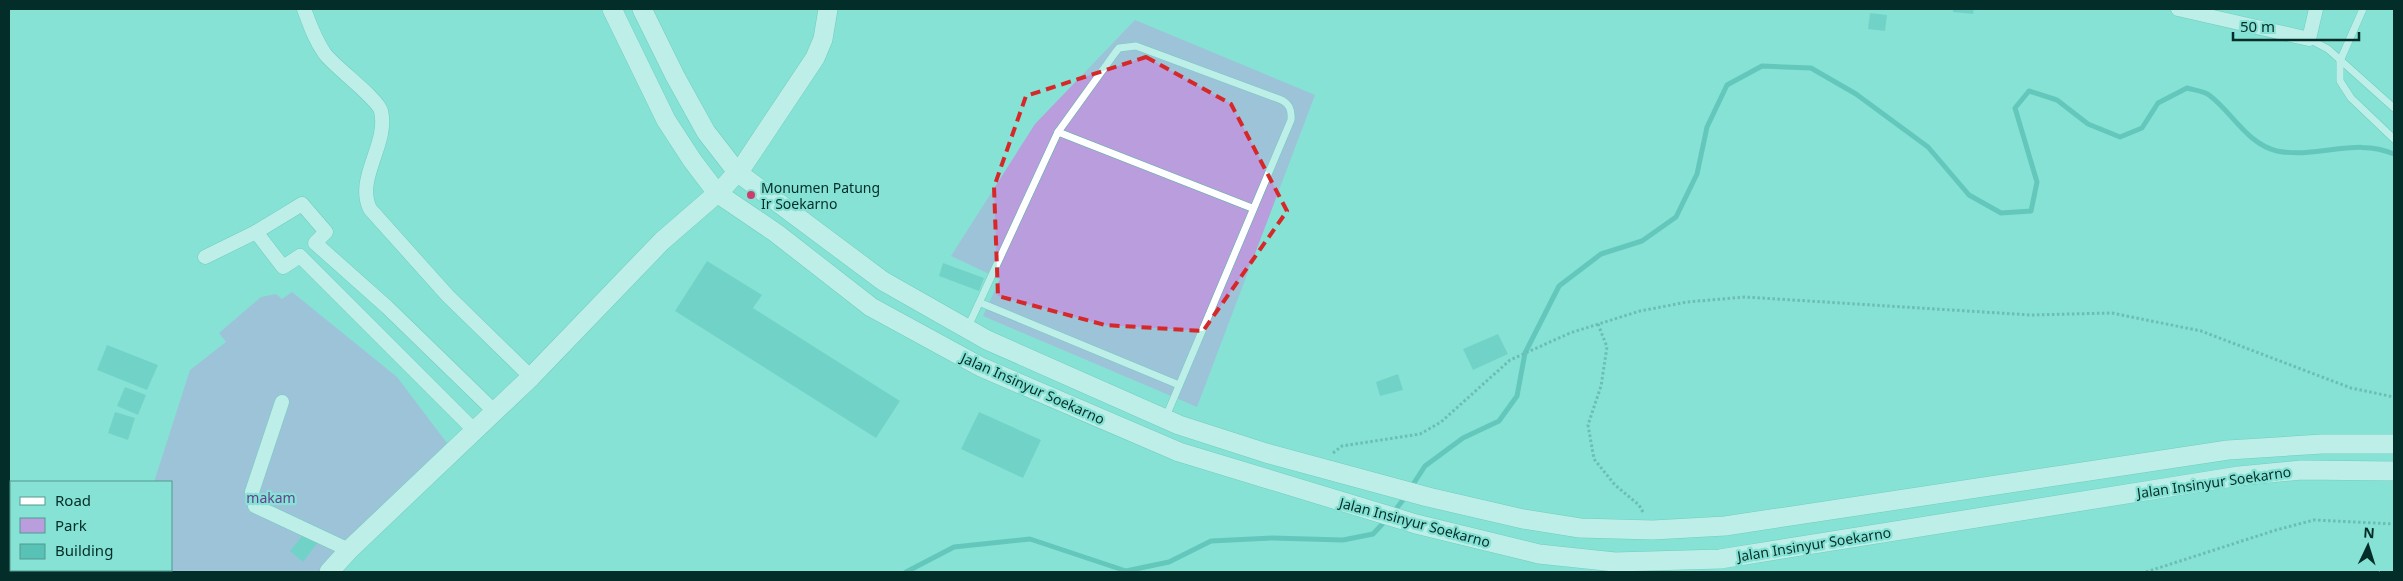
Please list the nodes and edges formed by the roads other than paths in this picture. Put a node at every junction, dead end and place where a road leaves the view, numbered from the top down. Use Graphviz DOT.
graph roads {
  1 [pos="304,9"];
  2 [pos="612,9"];
  3 [pos="642,9"];
  4 [pos="828,9"];
  5 [pos="2178,9"];
  6 [pos="2316,9"];
  7 [pos="2361,10"];
  8 [pos="2239,15"];
  9 [pos="2309,39"];
  10 [pos="2340,61"];
  11 [pos="2394,108"];
  12 [pos="1058,132"];
  13 [pos="2394,139"];
  14 [pos="737,172"];
  15 [pos="717,193"];
  16 [pos="1252,208"];
  17 [pos="256,232"];
  18 [pos="315,243"];
  19 [pos="300,256"];
  20 [pos="205,257"];
  21 [pos="981,303"];
  22 [pos="967,330"];
  23 [pos="530,377"];
  24 [pos="1179,385"];
  25 [pos="282,402"];
  26 [pos="494,411"];
  27 [pos="1165,418"];
  28 [pos="474,430"];
  29 [pos="2394,444"];
  30 [pos="2394,471"];
  31 [pos="1373,481"];
  32 [pos="1366,509"];
  33 [pos="348,550"];
  34 [pos="329,572"];
  1 -- 23 [label="street"];
  2 -- 15 [label="main road, Jalan Insinyur Soekarno"];
  3 -- 14 [label="main road, Jalan Insinyur Soekarno"];
  4 -- 14 [label="main road"];
  5 -- 8 [label="street"];
  6 -- 9 [label="street"];
  7 -- 10 [label="lane"];
  8 -- 9 [label="street"];
  9 -- 10 [label="lane"];
  10 -- 11 [label="lane"];
  10 -- 13 [label="lane"];
  12 -- 16 [label="lane"];
  12 -- 16 [label="lane"];
  12 -- 21 [label="lane"];
  14 -- 15 [label="main road"];
  14 -- 22 [label="main road, Jalan Insinyur Soekarno"];
  15 -- 23 [label="main road"];
  15 -- 32 [label="main road, Jalan Insinyur Soekarno"];
  16 -- 24 [label="lane"];
  17 -- 18 [label="street"];
  17 -- 19 [label="street"];
  17 -- 20 [label="street"];
  18 -- 19 [label="street"];
  18 -- 26 [label="street"];
  19 -- 28 [label="street"];
  21 -- 22 [label="lane"];
  21 -- 24 [label="lane"];
  22 -- 27 [label="main road, Jalan Insinyur Soekarno"];
  23 -- 26 [label="main road"];
  24 -- 27 [label="lane"];
  25 -- 33 [label="street"];
  26 -- 28 [label="main road"];
  27 -- 31 [label="main road, Jalan Insinyur Soekarno"];
  28 -- 33 [label="main road"];
  29 -- 31 [label="main road, Jalan Insinyur Soekarno"];
  30 -- 32 [label="main road, Jalan Insinyur Soekarno"];
  31 -- 32 [label="main road"];
  33 -- 34 [label="main road"];
}
